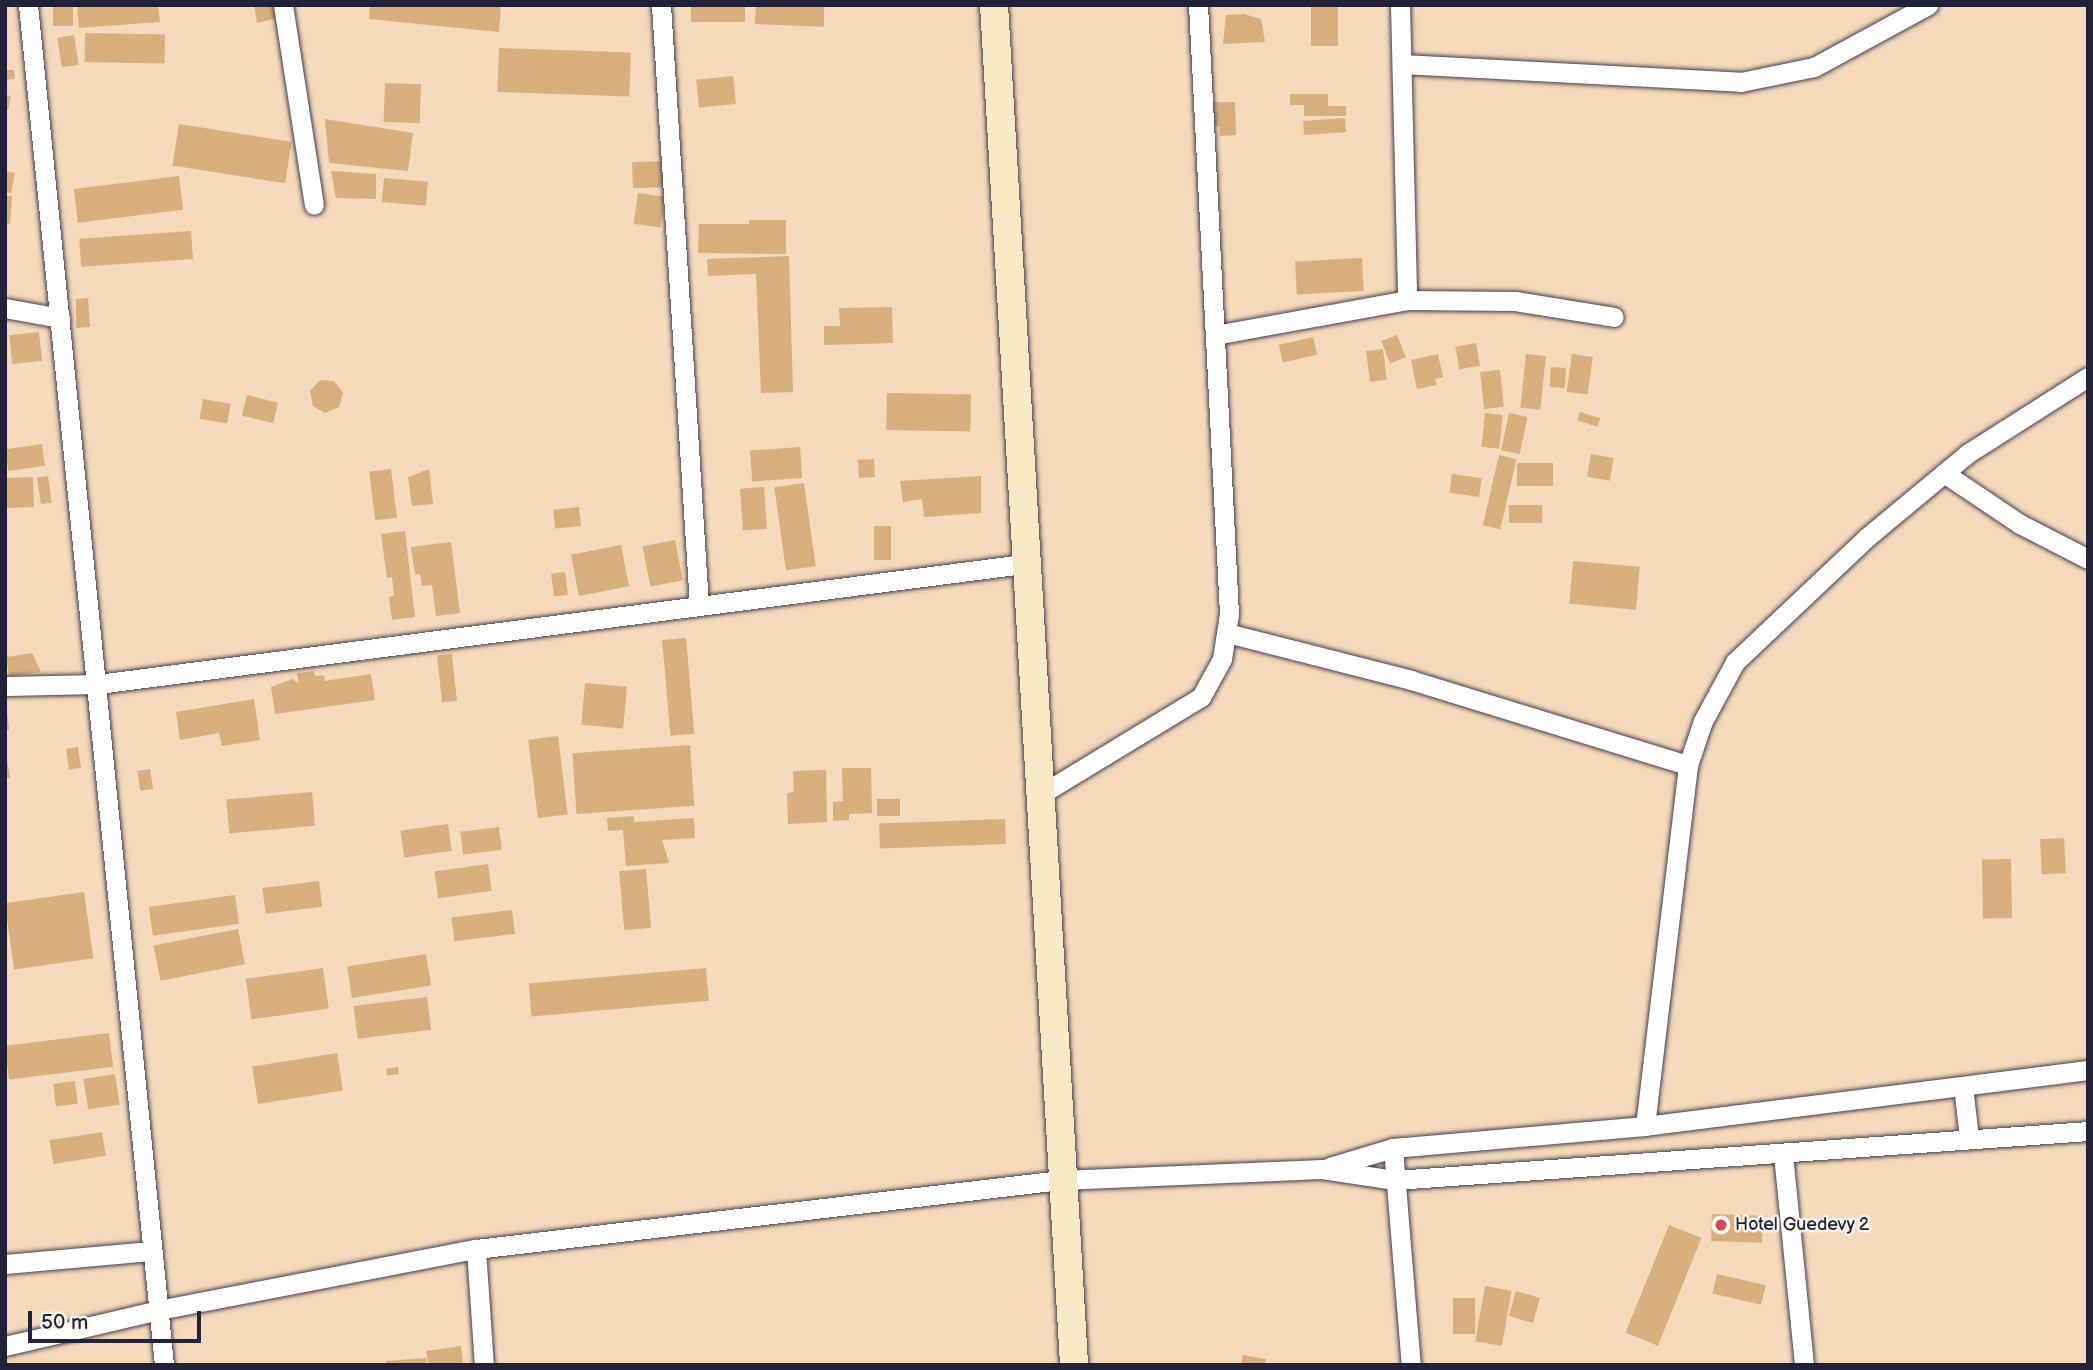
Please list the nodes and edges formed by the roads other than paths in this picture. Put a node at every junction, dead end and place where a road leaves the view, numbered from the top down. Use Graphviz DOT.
graph roads {
  1 [pos="28,5"];
  2 [pos="283,5"];
  3 [pos="661,5"];
  4 [pos="994,5"];
  5 [pos="1198,5"];
  6 [pos="1400,5"];
  7 [pos="1928,5"];
  8 [pos="1402,64"];
  9 [pos="314,205"];
  10 [pos="1407,300"];
  11 [pos="5,308"];
  12 [pos="1614,317"];
  13 [pos="60,318"];
  14 [pos="1215,335"];
  15 [pos="2088,377"];
  16 [pos="1944,472"];
  17 [pos="2088,559"];
  18 [pos="1023,564"];
  19 [pos="699,606"];
  20 [pos="1227,633"];
  21 [pos="98,684"];
  22 [pos="5,686"];
  23 [pos="1688,765"];
  24 [pos="1038,796"];
  25 [pos="2088,1070"];
  26 [pos="1964,1086"];
  27 [pos="1645,1126"];
  28 [pos="2088,1131"];
  29 [pos="1969,1138"];
  30 [pos="1393,1148"];
  31 [pos="1783,1154"];
  32 [pos="1322,1169"];
  33 [pos="1061,1180"];
  34 [pos="1395,1180"];
  35 [pos="476,1249"];
  36 [pos="150,1251"];
  37 [pos="5,1264"];
  38 [pos="158,1310"];
  39 [pos="5,1346"];
  40 [pos="164,1365"];
  41 [pos="484,1365"];
  42 [pos="1074,1365"];
  43 [pos="1410,1365"];
  44 [pos="1804,1365"];
  1 -- 13 [label="street"];
  2 -- 9 [label="street"];
  3 -- 19 [label="street"];
  4 -- 18 [label="street"];
  5 -- 14 [label="street"];
  6 -- 8 [label="street"];
  7 -- 8 [label="street"];
  8 -- 10 [label="street"];
  10 -- 12 [label="street"];
  10 -- 14 [label="street"];
  11 -- 13 [label="street"];
  13 -- 21 [label="street"];
  14 -- 20 [label="street"];
  15 -- 16 [label="street"];
  16 -- 17 [label="street"];
  16 -- 23 [label="street"];
  18 -- 19 [label="street"];
  18 -- 24 [label="street"];
  19 -- 21 [label="street"];
  20 -- 23 [label="street"];
  20 -- 24 [label="street"];
  21 -- 22 [label="street"];
  21 -- 36 [label="street"];
  23 -- 27 [label="street"];
  24 -- 33 [label="street"];
  25 -- 26 [label="street"];
  26 -- 27 [label="street"];
  26 -- 29 [label="street"];
  27 -- 30 [label="street"];
  28 -- 29 [label="street"];
  29 -- 31 [label="street"];
  30 -- 32 [label="street"];
  30 -- 34 [label="street"];
  31 -- 34 [label="street"];
  31 -- 44 [label="street"];
  32 -- 33 [label="street"];
  32 -- 34 [label="street"];
  33 -- 35 [label="street"];
  33 -- 42 [label="street"];
  34 -- 43 [label="street"];
  35 -- 38 [label="street"];
  35 -- 41 [label="street"];
  36 -- 37 [label="street"];
  36 -- 38 [label="street"];
  38 -- 39 [label="street"];
  38 -- 40 [label="street"];
}
